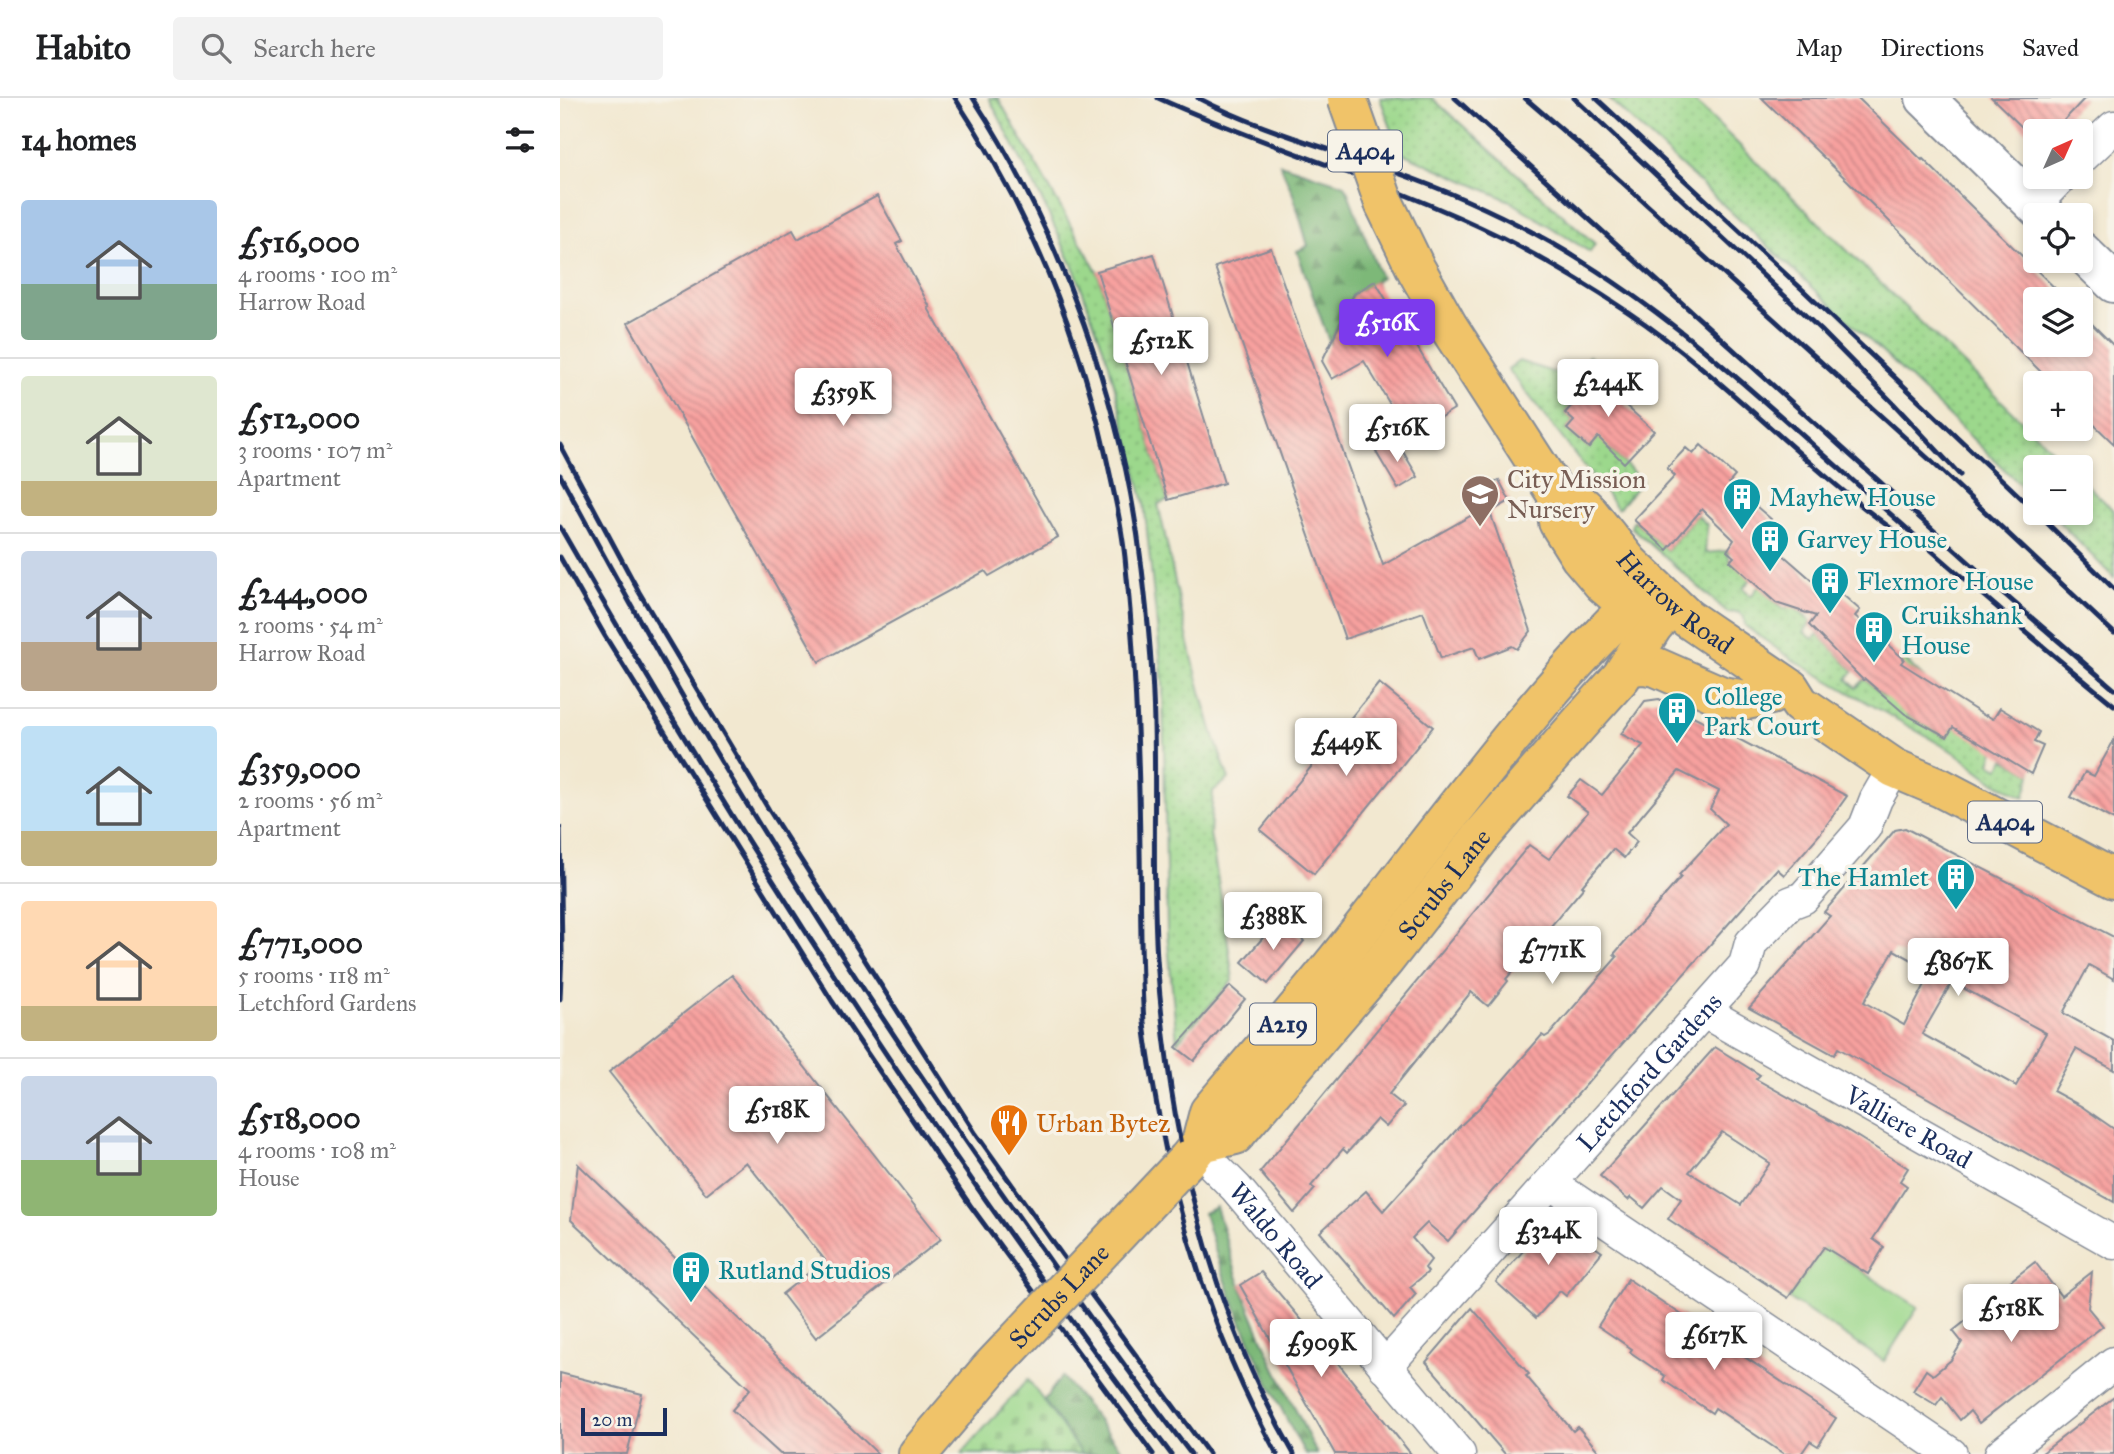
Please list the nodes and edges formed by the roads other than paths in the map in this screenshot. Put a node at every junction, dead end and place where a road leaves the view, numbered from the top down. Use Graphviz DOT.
graph roads {
  1 [pos="1347,98"];
  2 [pos="1925,98"];
  3 [pos="2114,127"];
  4 [pos="2093,147"];
  5 [pos="2033,203"];
  6 [pos="2093,262"];
  7 [pos="2114,283"];
  8 [pos="1651,606"];
  9 [pos="1629,666"];
  10 [pos="1786,699"];
  11 [pos="1894,768"];
  12 [pos="2114,879"];
  13 [pos="1703,1011"];
  14 [pos="1195,1151"];
  15 [pos="1550,1183"];
  16 [pos="2114,1244"];
  17 [pos="2114,1363"];
  18 [pos="1385,1367"];
  19 [pos="919,1454"];
  20 [pos="1459,1454"];
  21 [pos="1951,1454"];
  22 [pos="2001,1454"];
  1 -- 8 [label="main road, Harrow Road / A404, bridge"];
  2 -- 5 [label="street"];
  3 -- 4 [label="street"];
  6 -- 7 [label="street"];
  8 -- 9 [label="main road, Scrubs Lane / A219"];
  8 -- 10 [label="main road, Harrow Road / A404"];
  8 -- 14 [label="main road, Scrubs Lane / A219"];
  9 -- 10 [label="main road"];
  9 -- 14 [label="main road, Scrubs Lane / A219"];
  10 -- 11 [label="main road, Harrow Road / A404"];
  11 -- 12 [label="main road, Harrow Road / A404"];
  11 -- 13 [label="street, Letchford Gardens"];
  13 -- 15 [label="street, Letchford Gardens"];
  13 -- 16 [label="street, Valliere Road"];
  14 -- 18 [label="street, Waldo Road"];
  14 -- 19 [label="main road, Scrubs Lane / A219, bridge"];
  15 -- 18 [label="street, Letchford Gardens"];
  15 -- 21 [label="street"];
  17 -- 22 [label="street"];
  18 -- 20 [label="street, Waldo Road"];
}
